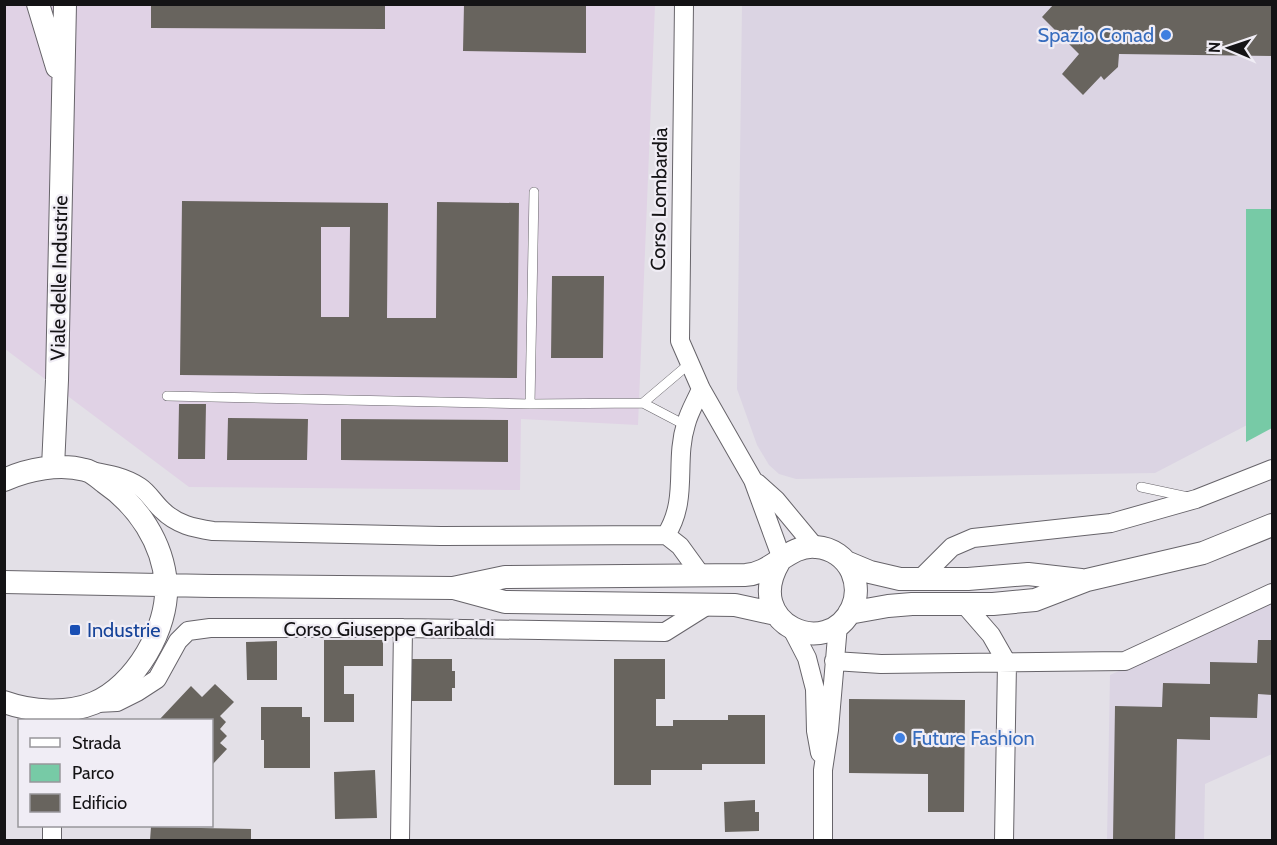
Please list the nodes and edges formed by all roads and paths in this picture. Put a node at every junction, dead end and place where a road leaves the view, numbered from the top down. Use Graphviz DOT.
graph roads {
  1 [pos="38,4"];
  2 [pos="65,4"];
  3 [pos="684,4"];
  4 [pos="63,89"];
  5 [pos="534,192"];
  6 [pos="689,364"];
  7 [pos="701,389"];
  8 [pos="167,396"];
  9 [pos="643,403"];
  10 [pos="530,404"];
  11 [pos="685,425"];
  12 [pos="53,467"];
  13 [pos="1272,469"];
  14 [pos="86,470"];
  15 [pos="4,480"];
  16 [pos="753,480"];
  17 [pos="1141,487"];
  18 [pos="1196,499"];
  19 [pos="1272,525"];
  20 [pos="666,535"];
  21 [pos="815,547"];
  22 [pos="781,561"];
  23 [pos="846,562"];
  24 [pos="701,575"];
  25 [pos="920,579"];
  26 [pos="1087,580"];
  27 [pos="4,582"];
  28 [pos="166,586"];
  29 [pos="453,588"];
  30 [pos="1272,593"];
  31 [pos="964,604"];
  32 [pos="708,605"];
  33 [pos="844,619"];
  34 [pos="784,621"];
  35 [pos="403,628"];
  36 [pos="834,661"];
  37 [pos="1006,663"];
  38 [pos="4,702"];
  39 [pos="95,703"];
  40 [pos="53,715"];
  41 [pos="823,770"];
  42 [pos="400,840"];
  43 [pos="823,840"];
  44 [pos="1004,840"];
  1 -- 4 [label="street, Viale delle Industrie"];
  2 -- 4 [label="street, Viale delle Industrie"];
  3 -- 6 [label="street, Corso Lombardia"];
  4 -- 12 [label="street, Viale delle Industrie"];
  5 -- 10 [label="lane"];
  6 -- 7 [label="street, Corso Lombardia"];
  6 -- 9 [label="lane"];
  7 -- 11 [label="street"];
  7 -- 16 [label="street, Corso Lombardia"];
  8 -- 10 [label="lane"];
  9 -- 10 [label="lane"];
  9 -- 11 [label="lane"];
  11 -- 20 [label="street"];
  12 -- 14 [label="street, Corso Giuseppe Garibaldi"];
  12 -- 15 [label="street, Corso Giuseppe Garibaldi"];
  13 -- 18 [label="street"];
  14 -- 20 [label="street, Corso Giuseppe Garibaldi"];
  14 -- 28 [label="street, Corso Giuseppe Garibaldi"];
  16 -- 21 [label="street, Corso Lombardia"];
  16 -- 22 [label="street, Corso Lombardia"];
  17 -- 18 [label="lane"];
  18 -- 25 [label="street"];
  19 -- 26 [label="street, Corso Giuseppe Garibaldi"];
  20 -- 24 [label="street"];
  21 -- 22 [label="street, Corso Giuseppe Garibaldi"];
  21 -- 23 [label="street, Corso Giuseppe Garibaldi"];
  22 -- 24 [label="street, Corso Giuseppe Garibaldi"];
  22 -- 34 [label="street"];
  23 -- 25 [label="street, Corso Giuseppe Garibaldi"];
  23 -- 33 [label="street"];
  24 -- 29 [label="street, Corso Giuseppe Garibaldi"];
  25 -- 26 [label="street, Corso Giuseppe Garibaldi"];
  26 -- 31 [label="street, Corso Giuseppe Garibaldi"];
  27 -- 28 [label="street, Corso Giuseppe Garibaldi"];
  28 -- 29 [label="street, Corso Giuseppe Garibaldi"];
  28 -- 39 [label="street, Corso Giuseppe Garibaldi"];
  29 -- 32 [label="street, Corso Giuseppe Garibaldi"];
  30 -- 37 [label="street"];
  31 -- 33 [label="street, Corso Giuseppe Garibaldi"];
  31 -- 37 [label="street"];
  32 -- 34 [label="street, Corso Giuseppe Garibaldi"];
  32 -- 35 [label="street, Corso Giuseppe Garibaldi"];
  33 -- 34 [label="street, Corso Giuseppe Garibaldi"];
  33 -- 36 [label="street"];
  34 -- 41 [label="street"];
  35 -- 39 [label="street, Corso Giuseppe Garibaldi"];
  35 -- 42 [label="street"];
  36 -- 37 [label="street"];
  36 -- 41 [label="street"];
  37 -- 44 [label="street"];
  38 -- 40 [label="street, Corso Giuseppe Garibaldi"];
  39 -- 40 [label="street, Corso Giuseppe Garibaldi"];
  41 -- 43 [label="street"];
}
